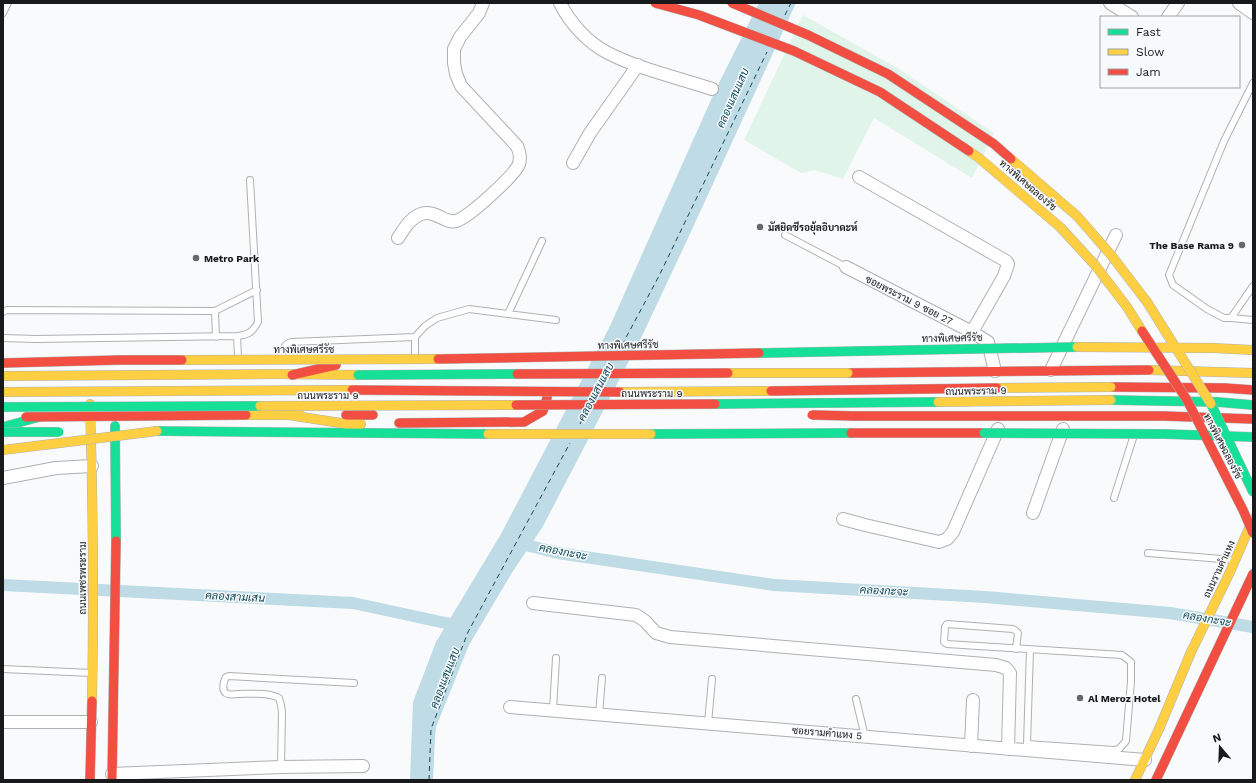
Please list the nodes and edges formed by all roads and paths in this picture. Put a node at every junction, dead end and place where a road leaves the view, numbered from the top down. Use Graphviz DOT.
graph roads {
  1 [pos="8,3"];
  2 [pos="483,3"];
  3 [pos="560,3"];
  4 [pos="655,3"];
  5 [pos="732,3"];
  6 [pos="1110,3"];
  7 [pos="1178,3"];
  8 [pos="1239,3"];
  9 [pos="1253,12"];
  10 [pos="3,13"];
  11 [pos="1130,16"];
  12 [pos="1169,16"];
  13 [pos="638,65"];
  14 [pos="1253,83"];
  15 [pos="712,89"];
  16 [pos="573,163"];
  17 [pos="859,177"];
  18 [pos="250,180"];
  19 [pos="785,235"];
  20 [pos="1116,235"];
  21 [pos="398,238"];
  22 [pos="542,241"];
  23 [pos="846,267"];
  24 [pos="1253,286"];
  25 [pos="257,290"];
  26 [pos="215,311"];
  27 [pos="3,312"];
  28 [pos="508,314"];
  29 [pos="1231,318"];
  30 [pos="556,320"];
  31 [pos="1253,320"];
  32 [pos="972,332"];
  33 [pos="237,336"];
  34 [pos="216,337"];
  35 [pos="415,337"];
  36 [pos="3,338"];
  37 [pos="1253,350"];
  38 [pos="415,361"];
  39 [pos="3,363"];
  40 [pos="1253,368"];
  41 [pos="1051,370"];
  42 [pos="995,371"];
  43 [pos="1234,372"];
  44 [pos="1253,373"];
  45 [pos="274,374"];
  46 [pos="239,375"];
  47 [pos="292,375"];
  48 [pos="3,376"];
  49 [pos="90,376"];
  50 [pos="114,376"];
  51 [pos="1253,385"];
  52 [pos="1225,388"];
  53 [pos="1253,390"];
  54 [pos="3,392"];
  55 [pos="1253,405"];
  56 [pos="3,407"];
  57 [pos="555,415"];
  58 [pos="90,416"];
  59 [pos="115,416"];
  60 [pos="800,416"];
  61 [pos="1004,416"];
  62 [pos="1068,416"];
  63 [pos="1140,416"];
  64 [pos="3,417"];
  65 [pos="39,417"];
  66 [pos="71,417"];
  67 [pos="377,418"];
  68 [pos="1253,420"];
  69 [pos="3,427"];
  70 [pos="80,430"];
  71 [pos="157,431"];
  72 [pos="3,432"];
  73 [pos="65,432"];
  74 [pos="1253,437"];
  75 [pos="3,450"];
  76 [pos="91,450"];
  77 [pos="92,466"];
  78 [pos="3,478"];
  79 [pos="1253,492"];
  80 [pos="1114,498"];
  81 [pos="1033,513"];
  82 [pos="843,518"];
  83 [pos="1253,519"];
  84 [pos="1253,533"];
  85 [pos="1148,553"];
  86 [pos="1235,560"];
  87 [pos="1253,574"];
  88 [pos="533,603"];
  89 [pos="1016,649"];
  90 [pos="1030,650"];
  91 [pos="556,658"];
  92 [pos="3,669"];
  93 [pos="92,673"];
  94 [pos="602,678"];
  95 [pos="712,679"];
  96 [pos="354,682"];
  97 [pos="856,699"];
  98 [pos="973,700"];
  99 [pos="510,707"];
  100 [pos="552,710"];
  101 [pos="599,714"];
  102 [pos="3,722"];
  103 [pos="102,722"];
  104 [pos="708,723"];
  105 [pos="865,737"];
  106 [pos="971,746"];
  107 [pos="1027,747"];
  108 [pos="1008,749"];
  109 [pos="1145,760"];
  110 [pos="363,766"];
  111 [pos="281,767"];
  112 [pos="112,777"];
  113 [pos="90,780"];
  114 [pos="1135,780"];
  115 [pos="1156,780"];
  1 -- 10 [label="lane"];
  2 -- 21 [label="street"];
  3 -- 13 [label="street"];
  4 -- 84 [label="main road, ทางพิเศษฉลองรัช, bridge"];
  5 -- 79 [label="main road, ทางพิเศษฉลองรัช, bridge"];
  6 -- 11 [label="street"];
  7 -- 12 [label="street"];
  8 -- 9 [label="street"];
  13 -- 15 [label="street"];
  13 -- 16 [label="street"];
  14 -- 29 [label="lane"];
  17 -- 32 [label="street"];
  18 -- 25 [label="lane"];
  19 -- 23 [label="lane"];
  20 -- 41 [label="street"];
  22 -- 28 [label="lane"];
  23 -- 32 [label="street, ซอยพระราม 9 ซอย 27"];
  24 -- 29 [label="lane"];
  25 -- 26 [label="lane"];
  25 -- 33 [label="lane"];
  26 -- 27 [label="lane"];
  26 -- 34 [label="lane"];
  28 -- 30 [label="lane"];
  28 -- 35 [label="lane"];
  29 -- 31 [label="lane"];
  32 -- 42 [label="street, ซอยพระราม 9 ซอย 27"];
  33 -- 34 [label="lane"];
  33 -- 46 [label="lane"];
  34 -- 36 [label="lane"];
  35 -- 38 [label="lane"];
  35 -- 45 [label="lane"];
  37 -- 39 [label="main road, ทางพิเศษศรีรัช, bridge"];
  38 -- 47 [label="main road"];
  38 -- 57 [label="main road"];
  40 -- 43 [label="main road"];
  41 -- 42 [label="main road, ถนนพระราม 9"];
  41 -- 43 [label="main road, ถนนพระราม 9"];
  42 -- 47 [label="main road, ถนนพระราม 9, bridge"];
  43 -- 44 [label="main road, ถนนพระราม 9"];
  45 -- 46 [label="main road, ถนนพระราม 9"];
  45 -- 47 [label="main road, ถนนพระราม 9"];
  46 -- 50 [label="main road, ถนนพระราม 9"];
  48 -- 49 [label="main road, ถนนพระราม 9"];
  49 -- 50 [label="main road, ถนนพระราม 9"];
  49 -- 58 [label="main road, ถนนเพชรพระราม"];
  50 -- 59 [label="main road, ถนนเพชรพระราม"];
  51 -- 52 [label="main road"];
  52 -- 53 [label="main road, ถนนพระราม 9"];
  52 -- 54 [label="main road, ถนนพระราม 9, bridge"];
  55 -- 56 [label="main road, ถนนพระราม 9, bridge"];
  58 -- 59 [label="main road, ถนนพระราม 9"];
  58 -- 66 [label="main road, ถนนพระราม 9"];
  58 -- 76 [label="main road, ถนนเพชรพระราม"];
  59 -- 67 [label="main road, ถนนพระราม 9"];
  59 -- 103 [label="main road, ถนนเพชรพระราม"];
  60 -- 61 [label="main road, bridge"];
  61 -- 62 [label="main road"];
  61 -- 82 [label="street"];
  62 -- 63 [label="main road"];
  62 -- 81 [label="street"];
  63 -- 68 [label="main road"];
  63 -- 80 [label="lane"];
  64 -- 65 [label="main road, ถนนพระราม 9"];
  65 -- 66 [label="main road, ถนนพระราม 9"];
  65 -- 69 [label="main road"];
  66 -- 70 [label="main road"];
  70 -- 71 [label="main road, bridge"];
  70 -- 76 [label="main road"];
  71 -- 74 [label="main road, bridge"];
  71 -- 75 [label="main road, bridge"];
  72 -- 73 [label="main road, bridge"];
  76 -- 77 [label="main road, ถนนเพชรพระราม"];
  77 -- 78 [label="street"];
  77 -- 93 [label="main road, ถนนเพชรพระราม"];
  83 -- 86 [label="main road, ถนนรามคำแหง"];
  85 -- 86 [label="lane"];
  86 -- 109 [label="main road, ถนนรามคำแหง"];
  87 -- 115 [label="main road"];
  88 -- 108 [label="street"];
  89 -- 89 [label="lane"];
  89 -- 90 [label="lane"];
  90 -- 107 [label="lane"];
  90 -- 107 [label="lane"];
  91 -- 100 [label="lane"];
  92 -- 93 [label="lane"];
  93 -- 103 [label="main road, ถนนเพชรพระราม"];
  94 -- 101 [label="lane"];
  95 -- 104 [label="lane"];
  96 -- 111 [label="lane"];
  97 -- 105 [label="lane"];
  98 -- 106 [label="street"];
  99 -- 100 [label="street, ซอยรามคำแหง 5"];
  100 -- 101 [label="street, ซอยรามคำแหง 5"];
  101 -- 104 [label="street, ซอยรามคำแหง 5"];
  102 -- 103 [label="street"];
  103 -- 112 [label="main road, ถนนเพชรพระราม"];
  103 -- 113 [label="main road, ถนนเพชรพระราม"];
  104 -- 105 [label="street, ซอยรามคำแหง 5"];
  105 -- 106 [label="street, ซอยรามคำแหง 5"];
  106 -- 108 [label="street, ซอยรามคำแหง 5"];
  107 -- 108 [label="street, ซอยรามคำแหง 5"];
  107 -- 109 [label="street, ซอยรามคำแหง 5"];
  109 -- 114 [label="main road, ถนนรามคำแหง"];
  110 -- 111 [label="street"];
  111 -- 112 [label="street"];
}
